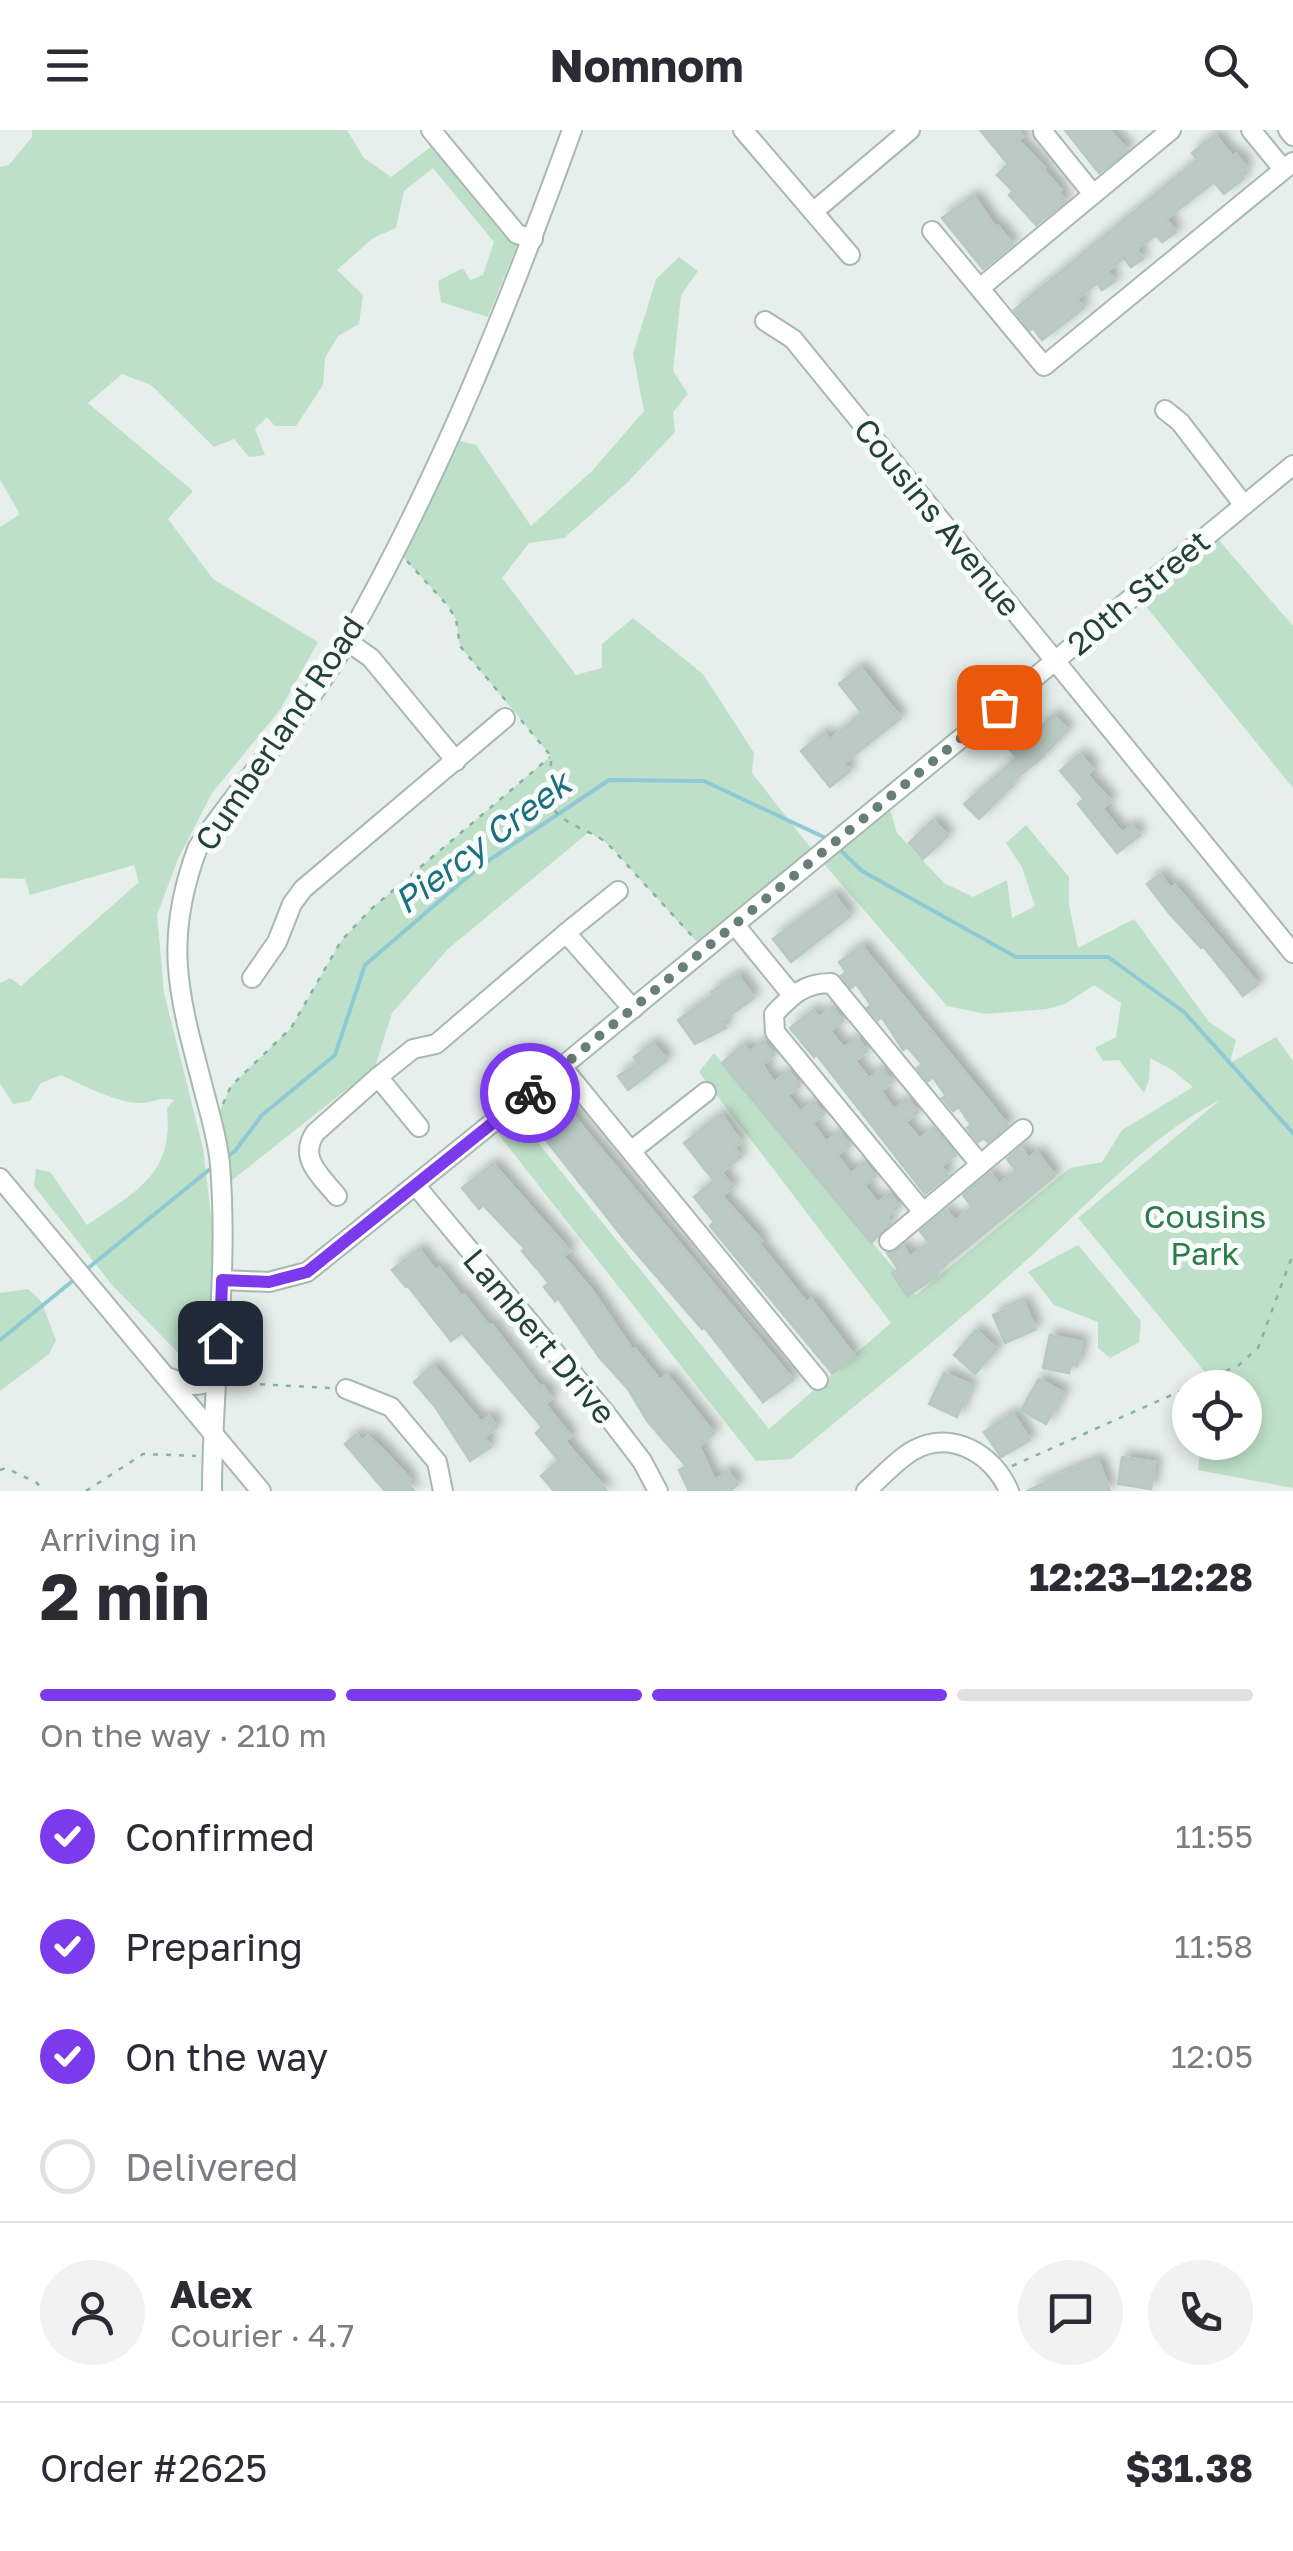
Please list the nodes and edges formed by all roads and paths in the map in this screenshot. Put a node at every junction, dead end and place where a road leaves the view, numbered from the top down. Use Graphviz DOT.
graph roads {
  1 [pos="431,130"];
  2 [pos="572,130"];
  3 [pos="743,130"];
  4 [pos="910,130"];
  5 [pos="1171,130"];
  6 [pos="1251,130"];
  7 [pos="1043,132"];
  8 [pos="1288,166"];
  9 [pos="1093,194"];
  10 [pos="813,212"];
  11 [pos="932,231"];
  12 [pos="533,239"];
  13 [pos="850,255"];
  14 [pos="980,288"];
  15 [pos="765,321"];
  16 [pos="1165,410"];
  17 [pos="1293,465"];
  18 [pos="1243,504"];
  19 [pos="396,549"];
  20 [pos="347,640"];
  21 [pos="1055,661"];
  22 [pos="509,711"];
  23 [pos="551,756"];
  24 [pos="456,761"];
  25 [pos="618,891"];
  26 [pos="734,925"];
  27 [pos="566,933"];
  28 [pos="704,950"];
  29 [pos="1293,954"];
  30 [pos="252,978"];
  31 [pos="792,995"];
  32 [pos="632,1009"];
  33 [pos="562,1067"];
  34 [pos="378,1077"];
  35 [pos="706,1092"];
  36 [pos="213,1126"];
  37 [pos="419,1126"];
  38 [pos="1023,1129"];
  39 [pos="630,1151"];
  40 [pos="980,1164"];
  41 [pos="0,1178"];
  42 [pos="416,1186"];
  43 [pos="338,1196"];
  44 [pos="924,1212"];
  45 [pos="889,1241"];
  46 [pos="1293,1254"];
  47 [pos="222,1280"];
  48 [pos="165,1376"];
  49 [pos="218,1378"];
  50 [pos="818,1380"];
  51 [pos="346,1389"];
  52 [pos="214,1434"];
  53 [pos="212,1456"];
  54 [pos="0,1470"];
  55 [pos="1001,1471"];
  56 [pos="43,1491"];
  57 [pos="86,1491"];
  58 [pos="212,1491"];
  59 [pos="261,1491"];
  60 [pos="443,1491"];
  61 [pos="658,1491"];
  62 [pos="866,1491"];
  63 [pos="1010,1491"];
  1 -- 12 [label="street"];
  2 -- 12 [label="street, Cumberland Road"];
  3 -- 10 [label="street"];
  4 -- 10 [label="street"];
  5 -- 9 [label="street"];
  6 -- 8 [label="street"];
  7 -- 9 [label="street"];
  8 -- 14 [label="street"];
  9 -- 14 [label="street"];
  10 -- 13 [label="street"];
  11 -- 14 [label="street"];
  12 -- 19 [label="street, Cumberland Road"];
  15 -- 21 [label="street, Cousins Avenue"];
  16 -- 18 [label="street"];
  17 -- 18 [label="street, 20th Street"];
  18 -- 21 [label="street, 20th Street"];
  19 -- 20 [label="street, Cumberland Road"];
  19 -- 22 [label="path"];
  20 -- 24 [label="street"];
  20 -- 36 [label="street, Cumberland Road"];
  21 -- 26 [label="street, 20th Street"];
  21 -- 29 [label="street, Cousins Avenue"];
  22 -- 23 [label="path"];
  22 -- 24 [label="street"];
  23 -- 28 [label="path"];
  23 -- 36 [label="path"];
  24 -- 30 [label="street"];
  25 -- 27 [label="street"];
  26 -- 28 [label="street, 20th Street"];
  26 -- 31 [label="street"];
  27 -- 32 [label="street"];
  27 -- 34 [label="street"];
  28 -- 32 [label="street, 20th Street"];
  31 -- 40 [label="street"];
  31 -- 44 [label="street"];
  32 -- 33 [label="street, 20th Street"];
  33 -- 39 [label="street"];
  33 -- 42 [label="street, 20th Street"];
  34 -- 37 [label="street"];
  34 -- 43 [label="street"];
  35 -- 39 [label="street"];
  36 -- 47 [label="street, Cumberland Road"];
  38 -- 40 [label="street"];
  39 -- 50 [label="street"];
  40 -- 44 [label="street"];
  41 -- 48 [label="street"];
  42 -- 47 [label="street, 20th Street"];
  42 -- 61 [label="street, Lambert Drive"];
  44 -- 45 [label="street"];
  46 -- 55 [label="path"];
  47 -- 49 [label="street, Cumberland Road"];
  48 -- 49 [label="street"];
  48 -- 52 [label="street"];
  49 -- 51 [label="path"];
  49 -- 52 [label="street, Cumberland Road"];
  51 -- 60 [label="street"];
  52 -- 53 [label="street, Cumberland Road"];
  52 -- 59 [label="street"];
  53 -- 57 [label="path"];
  53 -- 58 [label="street, Cumberland Road"];
  54 -- 56 [label="path"];
  55 -- 62 [label="street"];
  55 -- 63 [label="street"];
}
